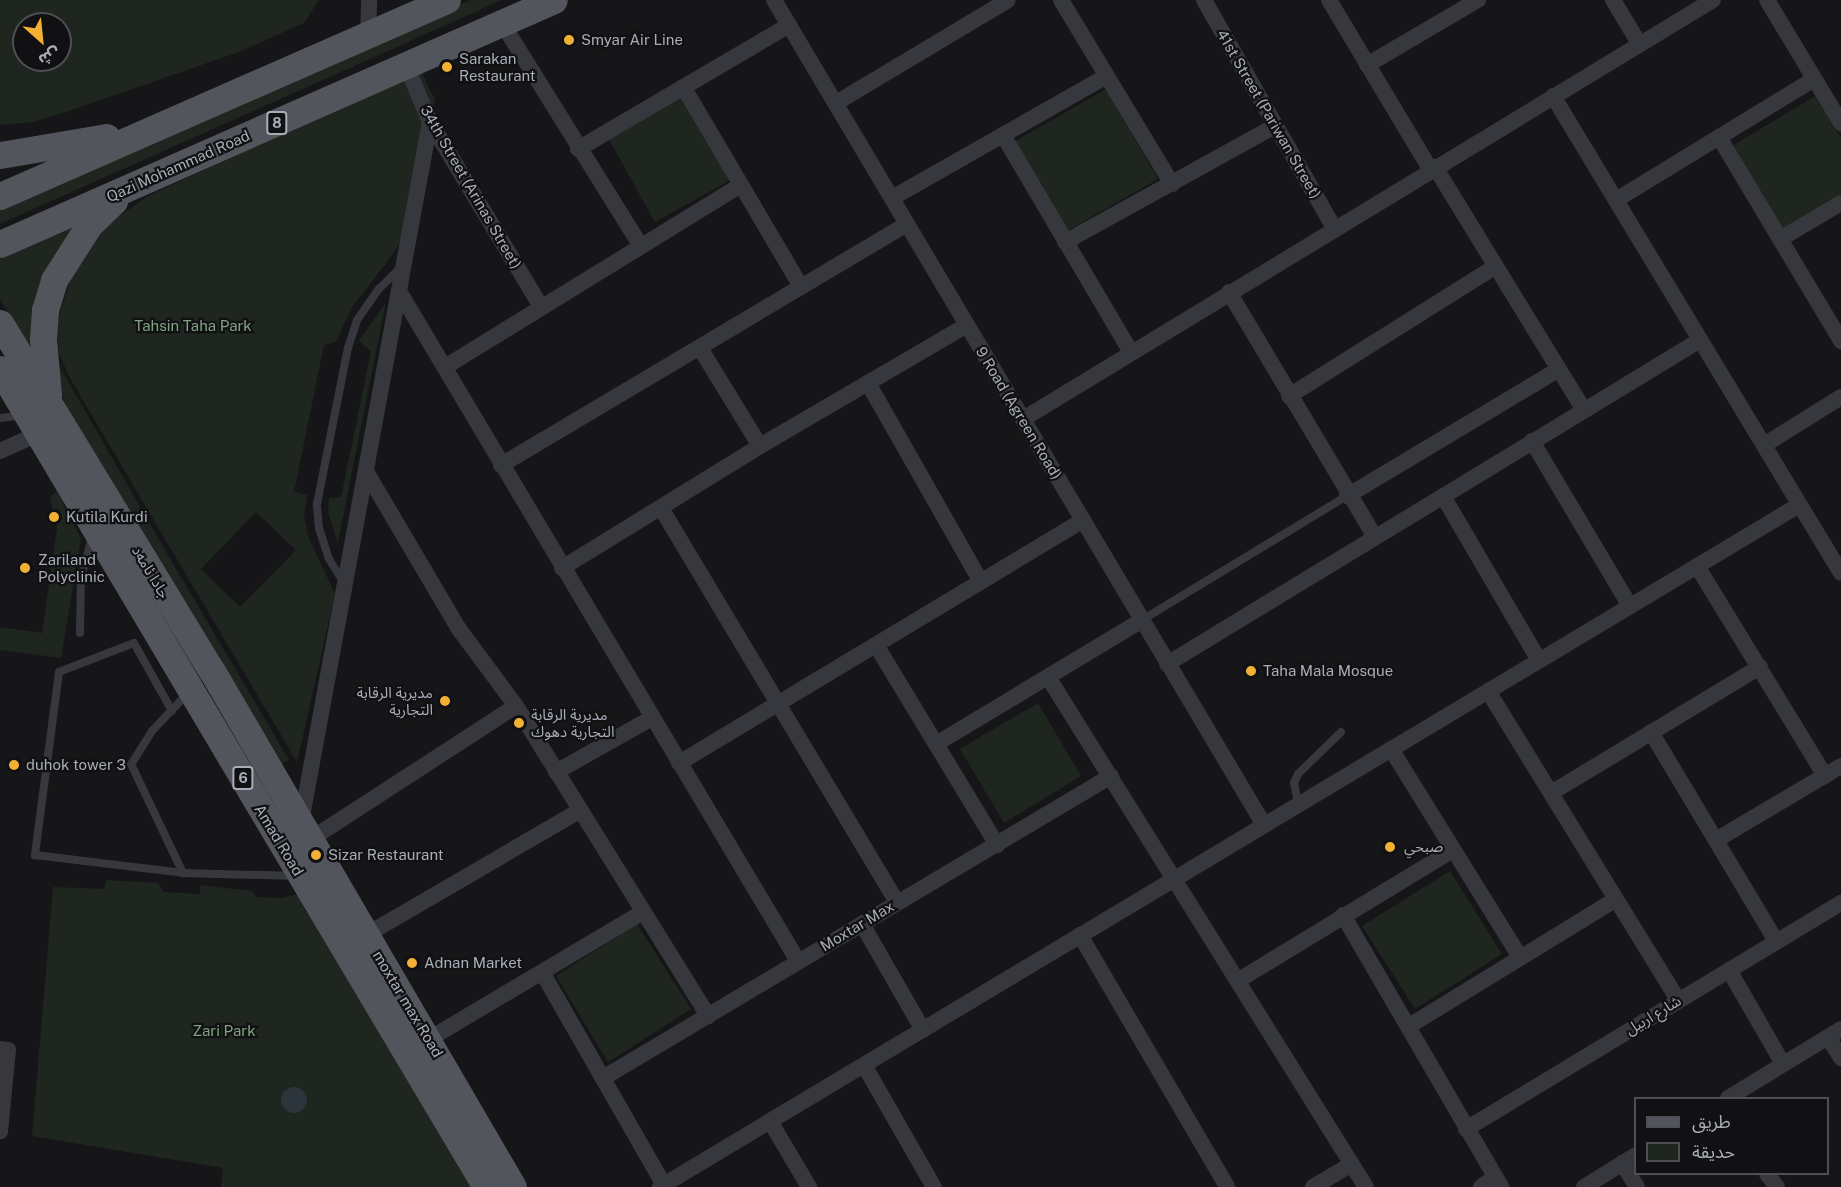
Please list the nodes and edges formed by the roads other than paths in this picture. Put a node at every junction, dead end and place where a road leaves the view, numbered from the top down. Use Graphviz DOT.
graph roads {
  1 [pos="369,0"];
  2 [pos="447,0"];
  3 [pos="554,0"];
  4 [pos="774,0"];
  5 [pos="1008,0"];
  6 [pos="1061,0"];
  7 [pos="1204,0"];
  8 [pos="1329,0"];
  9 [pos="1478,0"];
  10 [pos="1613,0"];
  11 [pos="1713,0"];
  12 [pos="1767,0"];
  13 [pos="502,23"];
  14 [pos="789,25"];
  15 [pos="368,35"];
  16 [pos="1640,45"];
  17 [pos="406,65"];
  18 [pos="1367,65"];
  19 [pos="1107,76"];
  20 [pos="1814,79"];
  21 [pos="684,88"];
  22 [pos="1553,96"];
  23 [pos="836,103"];
  24 [pos="430,122"];
  25 [pos="1841,123"];
  26 [pos="162,125"];
  27 [pos="1275,126"];
  28 [pos="1003,135"];
  29 [pos="1719,137"];
  30 [pos="578,149"];
  31 [pos="0,155"];
  32 [pos="1432,168"];
  33 [pos="1172,184"];
  34 [pos="739,186"];
  35 [pos="126,189"];
  36 [pos="0,196"];
  37 [pos="891,198"];
  38 [pos="1616,200"];
  39 [pos="1841,203"];
  40 [pos="907,224"];
  41 [pos="1334,228"];
  42 [pos="1780,239"];
  43 [pos="1065,243"];
  44 [pos="0,244"];
  45 [pos="641,246"];
  46 [pos="406,263"];
  47 [pos="1496,266"];
  48 [pos="800,285"];
  49 [pos="399,291"];
  50 [pos="1229,292"];
  51 [pos="541,307"];
  52 [pos="0,323"];
  53 [pos="967,326"];
  54 [pos="1700,340"];
  55 [pos="1841,341"];
  56 [pos="700,348"];
  57 [pos="1131,352"];
  58 [pos="445,367"];
  59 [pos="1559,369"];
  60 [pos="2,374"];
  61 [pos="868,383"];
  62 [pos="1289,396"];
  63 [pos="1841,397"];
  64 [pos="1584,410"];
  65 [pos="38,417"];
  66 [pos="0,418"];
  67 [pos="1023,419"];
  68 [pos="1532,441"];
  69 [pos="1764,445"];
  70 [pos="760,446"];
  71 [pos="0,451"];
  72 [pos="501,465"];
  73 [pos="367,473"];
  74 [pos="1347,496"];
  75 [pos="1443,496"];
  76 [pos="1799,504"];
  77 [pos="661,508"];
  78 [pos="1083,520"];
  79 [pos="95,529"];
  80 [pos="1375,537"];
  81 [pos="1697,566"];
  82 [pos="562,568"];
  83 [pos="1841,573"];
  84 [pos="980,580"];
  85 [pos="345,583"];
  86 [pos="1630,606"];
  87 [pos="1142,620"];
  88 [pos="80,633"];
  89 [pos="876,645"];
  90 [pos="1539,660"];
  91 [pos="1167,664"];
  92 [pos="1760,667"];
  93 [pos="1048,677"];
  94 [pos="191,691"];
  95 [pos="1488,691"];
  96 [pos="779,704"];
  97 [pos="516,706"];
  98 [pos="172,711"];
  99 [pos="652,718"];
  100 [pos="1341,732"];
  101 [pos="1652,732"];
  102 [pos="936,744"];
  103 [pos="1391,749"];
  104 [pos="679,763"];
  105 [pos="1841,766"];
  106 [pos="556,772"];
  107 [pos="1111,776"];
  108 [pos="1825,776"];
  109 [pos="1551,793"];
  110 [pos="1298,803"];
  111 [pos="579,811"];
  112 [pos="1264,825"];
  113 [pos="306,830"];
  114 [pos="1716,840"];
  115 [pos="997,845"];
  116 [pos="1451,851"];
  117 [pos="183,873"];
  118 [pos="301,876"];
  119 [pos="1176,878"];
  120 [pos="1615,900"];
  121 [pos="897,903"];
  122 [pos="1841,903"];
  123 [pos="643,912"];
  124 [pos="1343,915"];
  125 [pos="862,924"];
  126 [pos="366,934"];
  127 [pos="1080,935"];
  128 [pos="1776,941"];
  129 [pos="1520,957"];
  130 [pos="798,961"];
  131 [pos="1730,970"];
  132 [pos="542,972"];
  133 [pos="1239,980"];
  134 [pos="1678,1000"];
  135 [pos="708,1016"];
  136 [pos="1409,1026"];
  137 [pos="923,1030"];
  138 [pos="1834,1033"];
  139 [pos="429,1039"];
  140 [pos="0,1049"];
  141 [pos="1841,1058"];
  142 [pos="1783,1064"];
  143 [pos="864,1065"];
  144 [pos="603,1078"];
  145 [pos="1730,1097"];
  146 [pos="770,1121"];
  147 [pos="1466,1129"];
  148 [pos="0,1132"];
  149 [pos="1629,1159"];
  150 [pos="1352,1164"];
  151 [pos="1498,1182"];
  152 [pos="662,1186"];
  153 [pos="486,1187"];
  154 [pos="513,1187"];
  155 [pos="809,1187"];
  156 [pos="934,1187"];
  157 [pos="1227,1187"];
  158 [pos="1313,1187"];
  159 [pos="1366,1187"];
  160 [pos="1480,1187"];
  161 [pos="1584,1187"];
  162 [pos="1636,1187"];
  1 -- 15 [label="street"];
  2 -- 15 [label="main road"];
  3 -- 13 [label="main road, Qazi Mohammad Road / 8"];
  4 -- 14 [label="street, 9 Road (Agreen Road)"];
  5 -- 23 [label="street"];
  6 -- 19 [label="street"];
  7 -- 27 [label="street, 41st Street (Pariwan Street)"];
  8 -- 18 [label="street"];
  9 -- 18 [label="street"];
  10 -- 16 [label="street"];
  11 -- 16 [label="street"];
  12 -- 20 [label="street"];
  13 -- 17 [label="main road, Qazi Mohammad Road / 8"];
  13 -- 30 [label="street"];
  14 -- 21 [label="street"];
  14 -- 23 [label="street, 9 Road (Agreen Road)"];
  15 -- 26 [label="main road"];
  16 -- 22 [label="street"];
  17 -- 24 [label="street, 34th Street (Arinas Street)"];
  17 -- 35 [label="main road, Qazi Mohammad Road / 8"];
  18 -- 32 [label="street"];
  19 -- 28 [label="street"];
  19 -- 33 [label="street"];
  20 -- 25 [label="street"];
  20 -- 29 [label="street"];
  21 -- 30 [label="street"];
  21 -- 34 [label="street"];
  22 -- 32 [label="street"];
  22 -- 38 [label="street"];
  23 -- 37 [label="street, 9 Road (Agreen Road)"];
  24 -- 46 [label="street"];
  24 -- 51 [label="street, 34th Street (Arinas Street)"];
  26 -- 31 [label="main road"];
  26 -- 36 [label="main road"];
  27 -- 33 [label="street"];
  27 -- 41 [label="street, 41st Street (Pariwan Street)"];
  28 -- 37 [label="street"];
  28 -- 43 [label="street"];
  29 -- 38 [label="street"];
  29 -- 42 [label="street"];
  30 -- 45 [label="street"];
  32 -- 41 [label="street"];
  32 -- 47 [label="street"];
  33 -- 43 [label="street"];
  34 -- 45 [label="street"];
  34 -- 48 [label="street"];
  35 -- 44 [label="main road, Qazi Mohammad Road / 8"];
  35 -- 65 [label="main road"];
  37 -- 40 [label="street, 9 Road (Agreen Road)"];
  38 -- 54 [label="street"];
  39 -- 42 [label="street"];
  40 -- 48 [label="street"];
  40 -- 53 [label="street, 9 Road (Agreen Road)"];
  41 -- 50 [label="street"];
  42 -- 55 [label="street"];
  43 -- 57 [label="street"];
  45 -- 51 [label="street"];
  46 -- 49 [label="street"];
  46 -- 85 [label="lane"];
  47 -- 59 [label="street"];
  47 -- 62 [label="street"];
  48 -- 56 [label="street"];
  49 -- 58 [label="street"];
  49 -- 73 [label="street"];
  50 -- 57 [label="street"];
  50 -- 62 [label="street"];
  51 -- 58 [label="street"];
  52 -- 65 [label="main road, جادا ئامەد / 6"];
  53 -- 61 [label="street"];
  53 -- 67 [label="street, 9 Road (Agreen Road)"];
  54 -- 64 [label="street"];
  54 -- 69 [label="street"];
  56 -- 70 [label="street"];
  56 -- 72 [label="street"];
  57 -- 67 [label="street"];
  58 -- 72 [label="street"];
  59 -- 64 [label="street"];
  59 -- 74 [label="street"];
  60 -- 65 [label="main road, Amad Road / 6"];
  61 -- 70 [label="street"];
  61 -- 84 [label="street"];
  62 -- 74 [label="street"];
  63 -- 69 [label="street"];
  64 -- 68 [label="street"];
  65 -- 66 [label="lane"];
  65 -- 71 [label="street"];
  65 -- 79 [label="main road, Amad Road / 6"];
  65 -- 113 [label="main road, جادا ئامەد / 6"];
  67 -- 78 [label="street, 9 Road (Agreen Road)"];
  68 -- 75 [label="street"];
  68 -- 86 [label="street"];
  69 -- 76 [label="street"];
  70 -- 77 [label="street"];
  72 -- 82 [label="street"];
  73 -- 85 [label="street"];
  73 -- 97 [label="street"];
  74 -- 80 [label="street"];
  74 -- 87 [label="lane"];
  75 -- 80 [label="street"];
  75 -- 90 [label="street"];
  76 -- 81 [label="street"];
  76 -- 83 [label="street"];
  77 -- 82 [label="street"];
  77 -- 96 [label="street"];
  78 -- 84 [label="street"];
  78 -- 87 [label="street, 9 Road (Agreen Road)"];
  79 -- 88 [label="lane"];
  79 -- 94 [label="main road, Amad Road / 6"];
  80 -- 91 [label="street"];
  81 -- 86 [label="street"];
  81 -- 92 [label="street"];
  82 -- 99 [label="street"];
  84 -- 89 [label="street"];
  85 -- 113 [label="street"];
  86 -- 90 [label="street"];
  87 -- 91 [label="street, 9 Road (Agreen Road)"];
  87 -- 93 [label="street"];
  89 -- 96 [label="street"];
  89 -- 102 [label="street"];
  90 -- 95 [label="street"];
  91 -- 112 [label="street, 9 Road (Agreen Road)"];
  92 -- 101 [label="street"];
  92 -- 108 [label="street"];
  93 -- 102 [label="street"];
  93 -- 107 [label="street"];
  94 -- 98 [label="lane"];
  94 -- 118 [label="main road, Amad Road / 6"];
  95 -- 103 [label="street"];
  95 -- 109 [label="street"];
  96 -- 104 [label="street"];
  96 -- 121 [label="street"];
  97 -- 106 [label="street"];
  97 -- 113 [label="street"];
  98 -- 117 [label="lane"];
  98 -- 117 [label="lane"];
  99 -- 104 [label="street"];
  99 -- 106 [label="street"];
  100 -- 110 [label="lane"];
  101 -- 109 [label="street"];
  101 -- 114 [label="street"];
  102 -- 115 [label="street"];
  103 -- 110 [label="street"];
  103 -- 116 [label="street"];
  104 -- 130 [label="street"];
  105 -- 108 [label="street"];
  106 -- 111 [label="street"];
  107 -- 115 [label="street, Moxtar Max"];
  107 -- 119 [label="street"];
  108 -- 114 [label="street"];
  109 -- 120 [label="street"];
  110 -- 112 [label="street"];
  111 -- 123 [label="street"];
  111 -- 126 [label="street"];
  112 -- 119 [label="street"];
  113 -- 126 [label="main road, moxtar max Road / 6"];
  114 -- 128 [label="street"];
  115 -- 121 [label="street, Moxtar Max"];
  116 -- 124 [label="street"];
  116 -- 129 [label="street"];
  117 -- 118 [label="lane"];
  118 -- 153 [label="main road, Amad Road / 6"];
  119 -- 127 [label="street"];
  119 -- 133 [label="street"];
  120 -- 129 [label="street"];
  120 -- 134 [label="street"];
  121 -- 125 [label="street, Moxtar Max"];
  122 -- 128 [label="street, شارع اربيل"];
  123 -- 132 [label="street"];
  123 -- 135 [label="street"];
  124 -- 133 [label="street"];
  124 -- 136 [label="street"];
  125 -- 130 [label="street, Moxtar Max"];
  125 -- 137 [label="street"];
  126 -- 139 [label="main road, moxtar max Road / 6"];
  127 -- 137 [label="street"];
  127 -- 157 [label="street"];
  128 -- 131 [label="street, شارع اربيل"];
  129 -- 136 [label="street"];
  130 -- 135 [label="street, Moxtar Max"];
  131 -- 134 [label="street, شارع اربيل"];
  131 -- 142 [label="street"];
  132 -- 139 [label="street"];
  132 -- 144 [label="street"];
  133 -- 150 [label="street"];
  134 -- 147 [label="street, شارع اربيل"];
  135 -- 144 [label="street, Moxtar Max"];
  136 -- 147 [label="street"];
  137 -- 143 [label="street"];
  138 -- 141 [label="street"];
  138 -- 142 [label="street"];
  139 -- 154 [label="main road, moxtar max Road / 6"];
  140 -- 148 [label="street"];
  142 -- 145 [label="street"];
  143 -- 146 [label="street"];
  143 -- 156 [label="street"];
  144 -- 152 [label="street"];
  146 -- 152 [label="street"];
  146 -- 155 [label="street"];
  147 -- 151 [label="street"];
  149 -- 161 [label="street"];
  149 -- 162 [label="street"];
  150 -- 158 [label="street"];
  150 -- 159 [label="street"];
  151 -- 160 [label="street"];
}
